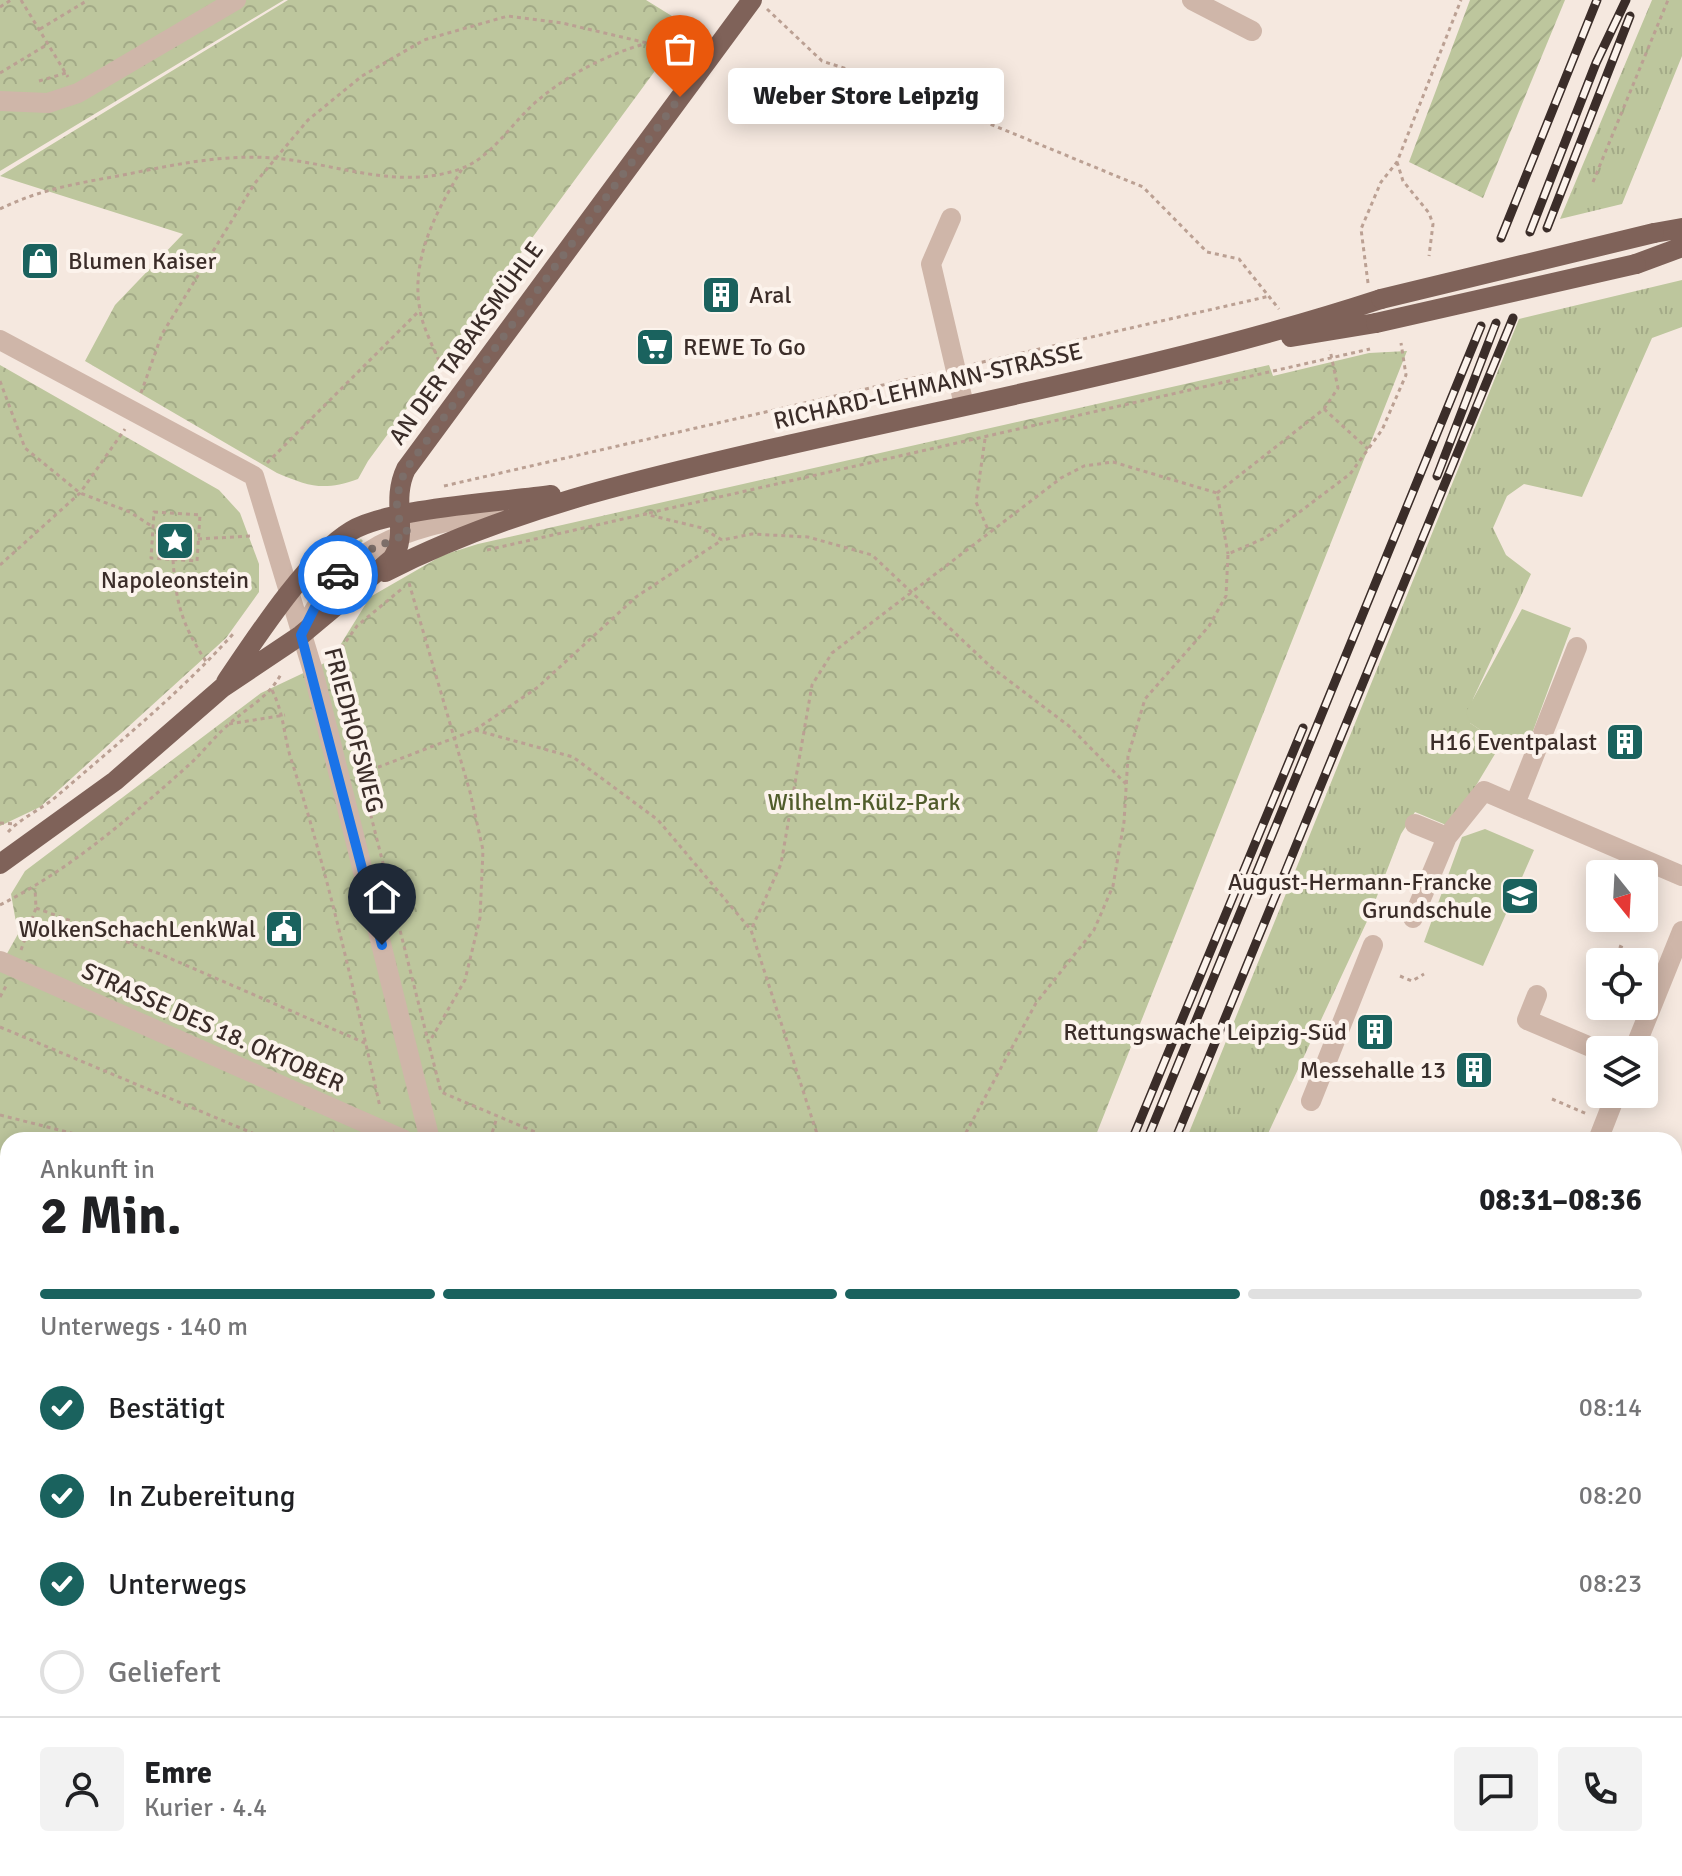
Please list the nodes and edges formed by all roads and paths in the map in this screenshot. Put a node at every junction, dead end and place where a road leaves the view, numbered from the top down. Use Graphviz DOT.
graph roads {
  1 [pos="11,0"];
  2 [pos="21,0"];
  3 [pos="88,0"];
  4 [pos="236,0"];
  5 [pos="752,0"];
  6 [pos="758,0"];
  7 [pos="1192,0"];
  8 [pos="1461,0"];
  9 [pos="1668,0"];
  10 [pos="0,7"];
  11 [pos="39,30"];
  12 [pos="1252,31"];
  13 [pos="647,43"];
  14 [pos="48,44"];
  15 [pos="675,56"];
  16 [pos="0,73"];
  17 [pos="66,73"];
  18 [pos="27,83"];
  19 [pos="78,93"];
  20 [pos="0,101"];
  21 [pos="275,158"];
  22 [pos="1397,162"];
  23 [pos="462,169"];
  24 [pos="1593,182"];
  25 [pos="0,209"];
  26 [pos="951,218"];
  27 [pos="1682,228"];
  28 [pos="1682,247"];
  29 [pos="1429,256"];
  30 [pos="1270,296"];
  31 [pos="1376,301"];
  32 [pos="420,310"];
  33 [pos="1287,327"];
  34 [pos="1327,333"];
  35 [pos="1263,336"];
  36 [pos="0,340"];
  37 [pos="1401,343"];
  38 [pos="1370,349"];
  39 [pos="1331,357"];
  40 [pos="442,368"];
  41 [pos="956,368"];
  42 [pos="0,381"];
  43 [pos="964,405"];
  44 [pos="1324,409"];
  45 [pos="135,412"];
  46 [pos="985,437"];
  47 [pos="1368,449"];
  48 [pos="254,476"];
  49 [pos="605,487"];
  50 [pos="435,492"];
  51 [pos="80,493"];
  52 [pos="1217,493"];
  53 [pos="645,514"];
  54 [pos="153,527"];
  55 [pos="403,528"];
  56 [pos="989,532"];
  57 [pos="273,534"];
  58 [pos="252,536"];
  59 [pos="198,539"];
  60 [pos="453,539"];
  61 [pos="722,540"];
  62 [pos="256,546"];
  63 [pos="481,552"];
  64 [pos="1228,554"];
  65 [pos="173,560"];
  66 [pos="0,565"];
  67 [pos="421,576"];
  68 [pos="375,577"];
  69 [pos="409,583"];
  70 [pos="909,592"];
  71 [pos="290,596"];
  72 [pos="236,631"];
  73 [pos="301,635"];
  74 [pos="1577,647"];
  75 [pos="207,663"];
  76 [pos="330,664"];
  77 [pos="222,688"];
  78 [pos="285,715"];
  79 [pos="229,724"];
  80 [pos="475,730"];
  81 [pos="350,732"];
  82 [pos="453,738"];
  83 [pos="363,773"];
  84 [pos="1126,784"];
  85 [pos="1515,804"];
  86 [pos="0,823"];
  87 [pos="16,824"];
  88 [pos="1415,824"];
  89 [pos="1447,837"];
  90 [pos="0,841"];
  91 [pos="0,864"];
  92 [pos="1682,876"];
  93 [pos="35,887"];
  94 [pos="0,905"];
  95 [pos="36,908"];
  96 [pos="1413,918"];
  97 [pos="751,930"];
  98 [pos="1682,931"];
  99 [pos="1373,945"];
  100 [pos="1619,946"];
  101 [pos="1624,948"];
  102 [pos="8,964"];
  103 [pos="1424,974"];
  104 [pos="1400,976"];
  105 [pos="1537,995"];
  106 [pos="0,997"];
  107 [pos="0,1027"];
  108 [pos="1640,1036"];
  109 [pos="430,1041"];
  110 [pos="366,1043"];
  111 [pos="1586,1045"];
  112 [pos="378,1098"];
  113 [pos="1552,1099"];
  114 [pos="1311,1101"];
  115 [pos="1610,1108"];
  116 [pos="0,1115"];
  117 [pos="497,1117"];
  118 [pos="1601,1131"];
  119 [pos="67,1132"];
  120 [pos="250,1132"];
  121 [pos="386,1132"];
  122 [pos="428,1132"];
  123 [pos="492,1132"];
  124 [pos="534,1132"];
  125 [pos="816,1132"];
  126 [pos="966,1132"];
  1 -- 10 [label="path"];
  2 -- 11 [label="path"];
  3 -- 11 [label="path"];
  4 -- 19 [label="street"];
  5 -- 55 [label="main road, AN DER TABAKSMÜHLE"];
  6 -- 30 [label="path"];
  7 -- 12 [label="street"];
  8 -- 22 [label="path"];
  9 -- 24 [label="path"];
  11 -- 14 [label="path"];
  13 -- 15 [label="path"];
  13 -- 21 [label="path"];
  13 -- 23 [label="path"];
  14 -- 16 [label="path"];
  14 -- 17 [label="path"];
  17 -- 18 [label="path"];
  17 -- 19 [label="path"];
  19 -- 20 [label="street"];
  21 -- 23 [label="path"];
  21 -- 25 [label="path"];
  21 -- 45 [label="path"];
  22 -- 29 [label="path"];
  22 -- 31 [label="path"];
  23 -- 32 [label="path"];
  26 -- 41 [label="street"];
  27 -- 31 [label="main road, RICHARD-LEHMANN-STRASSE, bridge"];
  28 -- 34 [label="main road, RICHARD-LEHMANN-STRASSE, bridge"];
  30 -- 33 [label="path"];
  30 -- 41 [label="path"];
  31 -- 33 [label="main road, RICHARD-LEHMANN-STRASSE"];
  32 -- 40 [label="path"];
  32 -- 48 [label="path"];
  33 -- 35 [label="main road, RICHARD-LEHMANN-STRASSE"];
  34 -- 35 [label="main road, RICHARD-LEHMANN-STRASSE"];
  34 -- 39 [label="path"];
  35 -- 43 [label="main road, RICHARD-LEHMANN-STRASSE"];
  36 -- 45 [label="street"];
  37 -- 47 [label="path"];
  38 -- 39 [label="path"];
  39 -- 44 [label="path"];
  39 -- 46 [label="path"];
  41 -- 43 [label="street"];
  41 -- 50 [label="path"];
  42 -- 51 [label="path"];
  43 -- 49 [label="main road, RICHARD-LEHMANN-STRASSE"];
  44 -- 47 [label="path"];
  44 -- 52 [label="path"];
  45 -- 48 [label="street"];
  45 -- 51 [label="path"];
  46 -- 53 [label="path"];
  46 -- 56 [label="path"];
  47 -- 64 [label="path"];
  48 -- 57 [label="street, FRIEDHOFSWEG"];
  49 -- 55 [label="main road, RICHARD-LEHMANN-STRASSE"];
  49 -- 60 [label="main road, RICHARD-LEHMANN-STRASSE"];
  51 -- 54 [label="path"];
  51 -- 66 [label="path"];
  52 -- 56 [label="path"];
  52 -- 64 [label="path"];
  53 -- 61 [label="path"];
  53 -- 63 [label="path"];
  54 -- 59 [label="path"];
  54 -- 65 [label="path"];
  55 -- 60 [label="main road, RICHARD-LEHMANN-STRASSE"];
  55 -- 68 [label="main road, AN DER TABAKSMÜHLE"];
  55 -- 71 [label="main road, RICHARD-LEHMANN-STRASSE"];
  55 -- 73 [label="street"];
  56 -- 70 [label="path"];
  57 -- 58 [label="path"];
  57 -- 71 [label="street, FRIEDHOFSWEG"];
  58 -- 59 [label="path"];
  58 -- 62 [label="path"];
  59 -- 65 [label="path"];
  60 -- 68 [label="main road, RICHARD-LEHMANN-STRASSE"];
  61 -- 70 [label="path"];
  61 -- 80 [label="path"];
  64 -- 84 [label="path"];
  65 -- 75 [label="path"];
  67 -- 69 [label="path"];
  68 -- 73 [label="main road, AN DER TABAKSMÜHLE"];
  69 -- 76 [label="path"];
  69 -- 82 [label="path"];
  70 -- 84 [label="path"];
  70 -- 97 [label="path"];
  71 -- 73 [label="street, FRIEDHOFSWEG"];
  71 -- 77 [label="main road, AN DER TABAKSMÜHLE"];
  72 -- 75 [label="path"];
  73 -- 77 [label="main road, AN DER TABAKSMÜHLE"];
  73 -- 122 [label="street, FRIEDHOFSWEG"];
  74 -- 85 [label="street"];
  75 -- 87 [label="path"];
  77 -- 91 [label="main road, AN DER TABAKSMÜHLE"];
  78 -- 79 [label="path"];
  78 -- 79 [label="path"];
  78 -- 110 [label="path"];
  79 -- 93 [label="path"];
  80 -- 82 [label="path"];
  80 -- 97 [label="path"];
  81 -- 83 [label="path"];
  82 -- 83 [label="path"];
  82 -- 109 [label="path"];
  83 -- 109 [label="path"];
  84 -- 126 [label="path"];
  85 -- 89 [label="street"];
  85 -- 92 [label="street"];
  86 -- 87 [label="path"];
  87 -- 90 [label="path"];
  88 -- 89 [label="street"];
  89 -- 96 [label="street"];
  93 -- 94 [label="path"];
  93 -- 95 [label="path"];
  95 -- 102 [label="path"];
  95 -- 110 [label="path"];
  97 -- 125 [label="path"];
  98 -- 108 [label="street"];
  99 -- 114 [label="street"];
  100 -- 101 [label="path"];
  102 -- 106 [label="path"];
  102 -- 121 [label="street, STRASSE DES 18. OKTOBER"];
  103 -- 104 [label="path"];
  105 -- 111 [label="street"];
  107 -- 120 [label="path"];
  109 -- 117 [label="path"];
  110 -- 112 [label="path"];
  113 -- 118 [label="path"];
  115 -- 118 [label="street"];
  116 -- 119 [label="path"];
  117 -- 123 [label="path"];
  117 -- 124 [label="path"];
}
